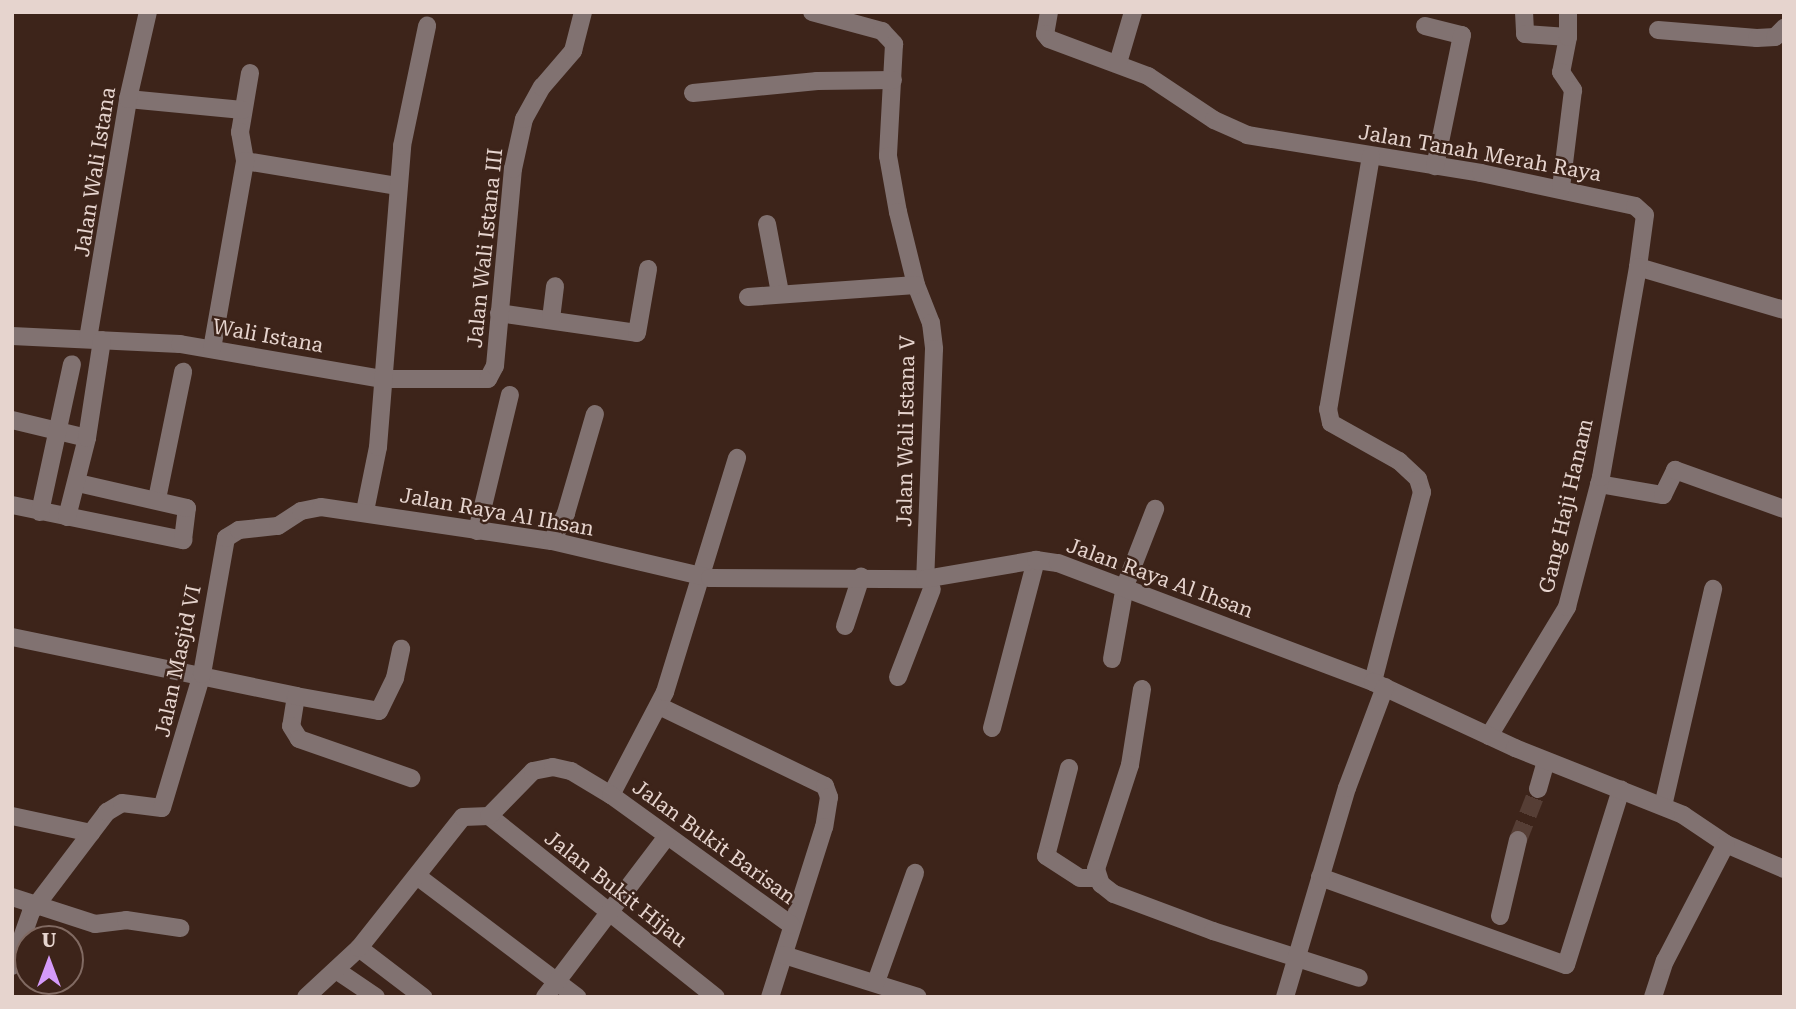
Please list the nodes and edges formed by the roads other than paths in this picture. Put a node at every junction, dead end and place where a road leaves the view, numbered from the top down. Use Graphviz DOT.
graph roads {
  1 [pos="148,12"];
  2 [pos="583,12"];
  3 [pos="812,12"];
  4 [pos="1049,12"];
  5 [pos="1133,12"];
  6 [pos="1524,12"];
  7 [pos="1568,12"];
  8 [pos="427,26"];
  9 [pos="1425,26"];
  10 [pos="1784,28"];
  11 [pos="1658,30"];
  12 [pos="1568,37"];
  13 [pos="1118,62"];
  14 [pos="250,73"];
  15 [pos="893,80"];
  16 [pos="693,93"];
  17 [pos="128,99"];
  18 [pos="242,110"];
  19 [pos="1371,156"];
  20 [pos="244,161"];
  21 [pos="1435,166"];
  22 [pos="398,186"];
  23 [pos="1561,188"];
  24 [pos="768,224"];
  25 [pos="1638,267"];
  26 [pos="648,269"];
  27 [pos="916,285"];
  28 [pos="555,286"];
  29 [pos="780,293"];
  30 [pos="748,297"];
  31 [pos="1784,310"];
  32 [pos="499,313"];
  33 [pos="551,318"];
  34 [pos="12,336"];
  35 [pos="95,340"];
  36 [pos="212,349"];
  37 [pos="72,364"];
  38 [pos="184,372"];
  39 [pos="383,379"];
  40 [pos="510,395"];
  41 [pos="595,414"];
  42 [pos="12,420"];
  43 [pos="56,431"];
  44 [pos="87,438"];
  45 [pos="737,458"];
  46 [pos="78,483"];
  47 [pos="1599,484"];
  48 [pos="157,499"];
  49 [pos="12,505"];
  50 [pos="1156,509"];
  51 [pos="1784,509"];
  52 [pos="365,511"];
  53 [pos="40,512"];
  54 [pos="68,517"];
  55 [pos="477,531"];
  56 [pos="232,533"];
  57 [pos="552,541"];
  58 [pos="1036,559"];
  59 [pos="861,577"];
  60 [pos="707,578"];
  61 [pos="932,583"];
  62 [pos="1125,586"];
  63 [pos="1713,589"];
  64 [pos="845,626"];
  65 [pos="12,637"];
  66 [pos="401,649"];
  67 [pos="1112,659"];
  68 [pos="202,674"];
  69 [pos="898,677"];
  70 [pos="1379,685"];
  71 [pos="1142,689"];
  72 [pos="296,696"];
  73 [pos="659,706"];
  74 [pos="992,728"];
  75 [pos="1489,736"];
  76 [pos="1546,761"];
  77 [pos="1069,768"];
  78 [pos="411,778"];
  79 [pos="1538,789"];
  80 [pos="1621,789"];
  81 [pos="611,795"];
  82 [pos="1662,806"];
  83 [pos="12,816"];
  84 [pos="489,816"];
  85 [pos="91,833"];
  86 [pos="667,836"];
  87 [pos="1518,841"];
  88 [pos="1726,844"];
  89 [pos="1784,869"];
  90 [pos="915,873"];
  91 [pos="417,876"];
  92 [pos="1320,877"];
  93 [pos="1096,878"];
  94 [pos="12,897"];
  95 [pos="38,906"];
  96 [pos="607,910"];
  97 [pos="1500,916"];
  98 [pos="791,925"];
  99 [pos="180,928"];
  100 [pos="359,948"];
  101 [pos="784,955"];
  102 [pos="1296,956"];
  103 [pos="12,966"];
  104 [pos="336,970"];
  105 [pos="1359,978"];
  106 [pos="557,981"];
  107 [pos="876,982"];
  108 [pos="306,997"];
  109 [pos="376,997"];
  110 [pos="423,997"];
  111 [pos="545,997"];
  112 [pos="577,997"];
  113 [pos="716,997"];
  114 [pos="770,997"];
  115 [pos="918,997"];
  116 [pos="1285,997"];
  117 [pos="1653,997"];
  1 -- 17 [label="street, Jalan Wali Istana"];
  2 -- 32 [label="street, Jalan Wali Istana III"];
  3 -- 15 [label="street, Jalan Wali Istana V"];
  4 -- 13 [label="street, Jalan Tanah Merah Raya"];
  5 -- 13 [label="street"];
  6 -- 12 [label="street"];
  7 -- 12 [label="street"];
  8 -- 22 [label="street"];
  9 -- 21 [label="street"];
  10 -- 11 [label="street"];
  12 -- 23 [label="street"];
  13 -- 19 [label="street, Jalan Tanah Merah Raya"];
  14 -- 18 [label="street"];
  15 -- 16 [label="street"];
  15 -- 27 [label="street, Jalan Wali Istana V"];
  17 -- 18 [label="street"];
  17 -- 35 [label="street, Jalan Wali Istana"];
  18 -- 20 [label="street"];
  19 -- 21 [label="street, Jalan Tanah Merah Raya"];
  19 -- 70 [label="street"];
  20 -- 22 [label="street"];
  20 -- 36 [label="street"];
  21 -- 23 [label="street, Jalan Tanah Merah Raya"];
  22 -- 39 [label="street"];
  23 -- 25 [label="street, Jalan Tanah Merah Raya"];
  24 -- 29 [label="street"];
  25 -- 31 [label="street"];
  25 -- 47 [label="street, Gang Haji Hanam"];
  26 -- 33 [label="street"];
  27 -- 29 [label="street"];
  27 -- 61 [label="street, Jalan Wali Istana V"];
  28 -- 33 [label="street"];
  29 -- 30 [label="street"];
  32 -- 33 [label="street"];
  32 -- 39 [label="street, Jalan Wali Istana III"];
  34 -- 35 [label="street, Wali Istana"];
  35 -- 36 [label="street, Wali Istana"];
  35 -- 44 [label="street, Jalan Wali Istana"];
  36 -- 39 [label="street, Wali Istana"];
  37 -- 43 [label="street"];
  38 -- 48 [label="street"];
  39 -- 52 [label="street"];
  40 -- 55 [label="street"];
  41 -- 57 [label="street"];
  42 -- 43 [label="street"];
  43 -- 44 [label="street"];
  43 -- 53 [label="street"];
  44 -- 46 [label="street, Jalan Wali Istana"];
  45 -- 60 [label="street"];
  46 -- 48 [label="street"];
  46 -- 54 [label="street, Jalan Wali Istana"];
  47 -- 51 [label="street"];
  47 -- 75 [label="street, Gang Haji Hanam"];
  48 -- 54 [label="street"];
  49 -- 53 [label="street"];
  50 -- 62 [label="street"];
  52 -- 55 [label="street, Jalan Raya Al Ihsan"];
  52 -- 56 [label="street, Jalan Raya Al Ihsan"];
  53 -- 54 [label="street"];
  55 -- 57 [label="street, Jalan Raya Al Ihsan"];
  56 -- 68 [label="street, Jalan Masjid VI"];
  57 -- 60 [label="street, Jalan Raya Al Ihsan"];
  58 -- 61 [label="street, Jalan Raya Al Ihsan"];
  58 -- 62 [label="street, Jalan Raya Al Ihsan"];
  58 -- 74 [label="street"];
  59 -- 60 [label="street, Jalan Raya Al Ihsan"];
  59 -- 61 [label="street, Jalan Raya Al Ihsan"];
  59 -- 64 [label="street"];
  60 -- 73 [label="street"];
  61 -- 69 [label="street, Jalan Wali Istana V"];
  62 -- 67 [label="street"];
  62 -- 70 [label="street, Jalan Raya Al Ihsan"];
  63 -- 82 [label="street"];
  65 -- 68 [label="street"];
  66 -- 72 [label="street"];
  68 -- 72 [label="street"];
  68 -- 85 [label="street, Jalan Masjid VI"];
  70 -- 75 [label="street, Jalan Raya Al Ihsan"];
  70 -- 92 [label="street"];
  71 -- 93 [label="street"];
  72 -- 78 [label="street"];
  73 -- 81 [label="street"];
  73 -- 98 [label="street"];
  75 -- 76 [label="street, Jalan Raya Al Ihsan"];
  76 -- 79 [label="street"];
  76 -- 80 [label="street, Jalan Raya Al Ihsan"];
  77 -- 93 [label="street"];
  80 -- 82 [label="street, Jalan Raya Al Ihsan"];
  80 -- 92 [label="street"];
  81 -- 84 [label="street, Jalan Bukit Barisan"];
  81 -- 86 [label="street, Jalan Bukit Barisan"];
  82 -- 88 [label="street, Jalan Raya Al Ihsan"];
  83 -- 85 [label="street"];
  84 -- 91 [label="street"];
  84 -- 96 [label="street, Jalan Bukit Hijau"];
  85 -- 95 [label="street, Jalan Masjid VI"];
  86 -- 96 [label="street"];
  86 -- 98 [label="street, Jalan Bukit Barisan"];
  87 -- 97 [label="street"];
  88 -- 89 [label="street, Jalan Raya Al Ihsan"];
  88 -- 117 [label="street"];
  90 -- 107 [label="street"];
  91 -- 100 [label="street"];
  91 -- 106 [label="street"];
  92 -- 102 [label="street"];
  93 -- 102 [label="street"];
  94 -- 95 [label="street"];
  95 -- 99 [label="street"];
  95 -- 103 [label="street, Jalan Masjid VI"];
  96 -- 106 [label="street"];
  96 -- 113 [label="street, Jalan Bukit Hijau"];
  98 -- 101 [label="street"];
  100 -- 104 [label="street"];
  100 -- 110 [label="street"];
  101 -- 107 [label="street"];
  101 -- 114 [label="street"];
  102 -- 105 [label="street"];
  102 -- 116 [label="street"];
  104 -- 108 [label="street"];
  104 -- 109 [label="street"];
  106 -- 111 [label="street"];
  106 -- 112 [label="street"];
  107 -- 115 [label="street"];
}
